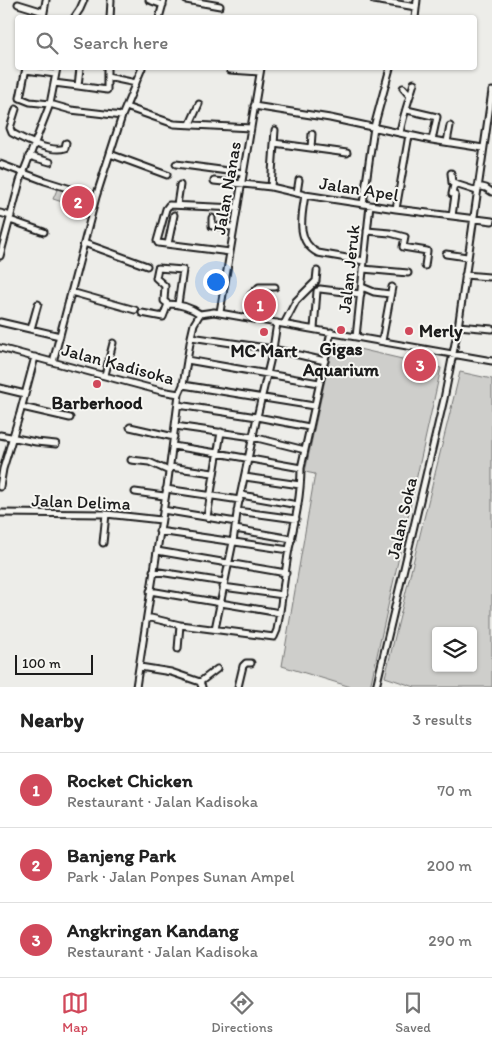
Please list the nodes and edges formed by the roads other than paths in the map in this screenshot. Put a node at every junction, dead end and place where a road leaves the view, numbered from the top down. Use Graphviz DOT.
graph roads {
  1 [pos="46,0"];
  2 [pos="84,0"];
  3 [pos="111,0"];
  4 [pos="149,0"];
  5 [pos="186,0"];
  6 [pos="374,0"];
  7 [pos="417,0"];
  8 [pos="163,2"];
  9 [pos="18,4"];
  10 [pos="220,6"];
  11 [pos="416,7"];
  12 [pos="43,15"];
  13 [pos="76,15"];
  14 [pos="110,15"];
  15 [pos="161,15"];
  16 [pos="415,15"];
  17 [pos="26,70"];
  18 [pos="32,70"];
  19 [pos="56,70"];
  20 [pos="80,70"];
  21 [pos="107,70"];
  22 [pos="141,70"];
  23 [pos="230,70"];
  24 [pos="261,70"];
  25 [pos="389,70"];
  26 [pos="55,74"];
  27 [pos="107,77"];
  28 [pos="54,83"];
  29 [pos="136,83"];
  30 [pos="414,83"];
  31 [pos="78,86"];
  32 [pos="403,88"];
  33 [pos="492,91"];
  34 [pos="410,96"];
  35 [pos="50,104"];
  36 [pos="199,104"];
  37 [pos="254,106"];
  38 [pos="126,107"];
  39 [pos="16,108"];
  40 [pos="407,110"];
  41 [pos="122,116"];
  42 [pos="190,124"];
  43 [pos="450,126"];
  44 [pos="374,127"];
  45 [pos="251,128"];
  46 [pos="275,130"];
  47 [pos="400,133"];
  48 [pos="312,134"];
  49 [pos="409,135"];
  50 [pos="485,138"];
  51 [pos="432,140"];
  52 [pos="492,140"];
  53 [pos="447,142"];
  54 [pos="34,143"];
  55 [pos="66,143"];
  56 [pos="274,143"];
  57 [pos="311,148"];
  58 [pos="484,148"];
  59 [pos="347,153"];
  60 [pos="110,154"];
  61 [pos="29,156"];
  62 [pos="50,162"];
  63 [pos="0,164"];
  64 [pos="176,164"];
  65 [pos="24,172"];
  66 [pos="243,173"];
  67 [pos="451,173"];
  68 [pos="168,175"];
  69 [pos="299,180"];
  70 [pos="214,181"];
  71 [pos="241,184"];
  72 [pos="454,184"];
  73 [pos="180,185"];
  74 [pos="271,187"];
  75 [pos="477,188"];
  76 [pos="492,192"];
  77 [pos="297,193"];
  78 [pos="305,194"];
  79 [pos="96,196"];
  80 [pos="363,204"];
  81 [pos="177,205"];
  82 [pos="370,205"];
  83 [pos="237,208"];
  84 [pos="396,209"];
  85 [pos="0,213"];
  86 [pos="174,215"];
  87 [pos="452,216"];
  88 [pos="10,218"];
  89 [pos="212,218"];
  90 [pos="472,219"];
  91 [pos="492,221"];
  92 [pos="0,226"];
  93 [pos="234,227"];
  94 [pos="8,228"];
  95 [pos="368,231"];
  96 [pos="44,232"];
  97 [pos="84,243"];
  98 [pos="168,244"];
  99 [pos="230,252"];
  100 [pos="446,254"];
  101 [pos="0,256"];
  102 [pos="467,257"];
  103 [pos="364,261"];
  104 [pos="147,266"];
  105 [pos="425,266"];
  106 [pos="364,269"];
  107 [pos="317,271"];
  108 [pos="408,273"];
  109 [pos="465,275"];
  110 [pos="489,277"];
  111 [pos="275,287"];
  112 [pos="392,287"];
  113 [pos="362,288"];
  114 [pos="71,292"];
  115 [pos="361,294"];
  116 [pos="390,294"];
  117 [pos="38,304"];
  118 [pos="168,304"];
  119 [pos="178,304"];
  120 [pos="135,310"];
  121 [pos="220,312"];
  122 [pos="142,313"];
  123 [pos="200,314"];
  124 [pos="248,317"];
  125 [pos="0,322"];
  126 [pos="278,323"];
  127 [pos="284,324"];
  128 [pos="458,326"];
  129 [pos="31,329"];
  130 [pos="314,329"];
  131 [pos="492,329"];
  132 [pos="331,332"];
  133 [pos="60,336"];
  134 [pos="356,336"];
  135 [pos="191,337"];
  136 [pos="382,341"];
  137 [pos="113,343"];
  138 [pos="0,348"];
  139 [pos="273,349"];
  140 [pos="453,354"];
  141 [pos="35,358"];
  142 [pos="187,360"];
  143 [pos="325,361"];
  144 [pos="492,361"];
  145 [pos="53,362"];
  146 [pos="268,373"];
  147 [pos="105,375"];
  148 [pos="319,382"];
  149 [pos="182,385"];
  150 [pos="0,388"];
  151 [pos="25,394"];
  152 [pos="179,394"];
  153 [pos="262,396"];
  154 [pos="178,405"];
  155 [pos="314,406"];
  156 [pos="22,407"];
  157 [pos="257,417"];
  158 [pos="70,418"];
  159 [pos="175,426"];
  160 [pos="130,427"];
  161 [pos="309,427"];
  162 [pos="221,432"];
  163 [pos="0,435"];
  164 [pos="174,437"];
  165 [pos="253,437"];
  166 [pos="12,438"];
  167 [pos="56,444"];
  168 [pos="173,446"];
  169 [pos="306,450"];
  170 [pos="217,452"];
  171 [pos="249,458"];
  172 [pos="131,460"];
  173 [pos="301,468"];
  174 [pos="169,469"];
  175 [pos="213,473"];
  176 [pos="245,477"];
  177 [pos="300,485"];
  178 [pos="0,487"];
  179 [pos="166,489"];
  180 [pos="135,492"];
  181 [pos="164,496"];
  182 [pos="210,496"];
  183 [pos="240,497"];
  184 [pos="298,505"];
  185 [pos="163,510"];
  186 [pos="237,511"];
  187 [pos="0,513"];
  188 [pos="106,514"];
  189 [pos="207,517"];
  190 [pos="296,519"];
  191 [pos="161,520"];
  192 [pos="236,526"];
  193 [pos="159,531"];
  194 [pos="292,539"];
  195 [pos="103,542"];
  196 [pos="233,542"];
  197 [pos="289,550"];
  198 [pos="157,551"];
  199 [pos="228,564"];
  200 [pos="153,571"];
  201 [pos="286,573"];
  202 [pos="224,584"];
  203 [pos="150,591"];
  204 [pos="283,595"];
  205 [pos="219,602"];
  206 [pos="280,613"];
  207 [pos="147,617"];
  208 [pos="180,624"];
  209 [pos="214,629"];
  210 [pos="178,649"];
  211 [pos="251,663"];
  212 [pos="140,667"];
  213 [pos="217,669"];
  214 [pos="201,684"];
  215 [pos="136,687"];
  216 [pos="238,687"];
  217 [pos="376,687"];
  1 -- 12 [label="street"];
  2 -- 13 [label="street"];
  3 -- 14 [label="street"];
  4 -- 8 [label="street"];
  5 -- 10 [label="street"];
  6 -- 11 [label="street"];
  7 -- 11 [label="street"];
  8 -- 15 [label="street"];
  9 -- 12 [label="street"];
  11 -- 16 [label="street"];
  17 -- 35 [label="street"];
  18 -- 26 [label="street"];
  19 -- 26 [label="street"];
  20 -- 31 [label="street"];
  21 -- 27 [label="street"];
  22 -- 29 [label="street"];
  23 -- 24 [label="street"];
  24 -- 37 [label="street, Jalan Nanas"];
  25 -- 44 [label="street"];
  26 -- 28 [label="street"];
  27 -- 29 [label="street"];
  27 -- 31 [label="street"];
  28 -- 31 [label="street"];
  28 -- 35 [label="street"];
  29 -- 38 [label="street"];
  30 -- 34 [label="street"];
  32 -- 34 [label="street"];
  33 -- 50 [label="street, Jalan Soka"];
  34 -- 40 [label="street"];
  35 -- 41 [label="street"];
  35 -- 54 [label="street"];
  36 -- 42 [label="street"];
  37 -- 44 [label="street"];
  37 -- 45 [label="street, Jalan Nanas"];
  38 -- 41 [label="street"];
  38 -- 42 [label="street"];
  39 -- 54 [label="street"];
  40 -- 47 [label="street"];
  40 -- 51 [label="street"];
  41 -- 60 [label="street"];
  42 -- 45 [label="street"];
  43 -- 53 [label="street"];
  44 -- 47 [label="street"];
  44 -- 80 [label="street"];
  45 -- 66 [label="street, Jalan Nanas"];
  46 -- 56 [label="street"];
  47 -- 49 [label="street"];
  48 -- 57 [label="street"];
  49 -- 51 [label="street"];
  49 -- 84 [label="street"];
  50 -- 52 [label="street"];
  50 -- 58 [label="street, Jalan Soka"];
  51 -- 53 [label="street"];
  53 -- 58 [label="street"];
  54 -- 55 [label="street"];
  54 -- 61 [label="street"];
  56 -- 57 [label="street"];
  56 -- 74 [label="street"];
  57 -- 59 [label="street"];
  58 -- 75 [label="street, Jalan Soka"];
  60 -- 68 [label="street"];
  60 -- 79 [label="street"];
  61 -- 62 [label="street"];
  61 -- 65 [label="street"];
  63 -- 65 [label="street"];
  64 -- 66 [label="street"];
  65 -- 79 [label="street"];
  65 -- 88 [label="street"];
  66 -- 71 [label="street, Jalan Nanas"];
  67 -- 72 [label="street"];
  69 -- 77 [label="street"];
  70 -- 71 [label="street, Jalan Apel"];
  71 -- 74 [label="street, Jalan Apel"];
  71 -- 83 [label="street, Jalan Nanas"];
  72 -- 75 [label="street"];
  72 -- 87 [label="street"];
  73 -- 81 [label="street"];
  74 -- 77 [label="street, Jalan Apel"];
  75 -- 76 [label="street"];
  75 -- 90 [label="street, Jalan Soka"];
  77 -- 78 [label="street, Jalan Apel"];
  78 -- 80 [label="street, Jalan Apel"];
  78 -- 103 [label="street"];
  79 -- 97 [label="street"];
  80 -- 82 [label="street, Jalan Apel"];
  81 -- 83 [label="street"];
  81 -- 98 [label="street"];
  82 -- 84 [label="street, Jalan Apel"];
  82 -- 95 [label="street, Jalan Jeruk"];
  83 -- 93 [label="street, Jalan Nanas"];
  84 -- 87 [label="street, Jalan Apel"];
  85 -- 88 [label="street"];
  86 -- 98 [label="street"];
  87 -- 90 [label="street, Jalan Apel"];
  88 -- 94 [label="street"];
  88 -- 96 [label="street"];
  89 -- 93 [label="street"];
  90 -- 91 [label="street, Jalan Apel"];
  90 -- 102 [label="street, Jalan Soka"];
  92 -- 94 [label="street"];
  93 -- 99 [label="street, Jalan Nanas"];
  94 -- 101 [label="street"];
  95 -- 103 [label="street, Jalan Jeruk"];
  95 -- 105 [label="street"];
  97 -- 104 [label="street"];
  97 -- 114 [label="street"];
  98 -- 99 [label="street"];
  99 -- 121 [label="street, Jalan Nanas"];
  100 -- 102 [label="street"];
  102 -- 109 [label="street, Jalan Soka"];
  103 -- 106 [label="street, Jalan Jeruk"];
  106 -- 108 [label="street"];
  106 -- 113 [label="street, Jalan Jeruk"];
  107 -- 127 [label="street"];
  109 -- 110 [label="street"];
  109 -- 128 [label="street, Jalan Soka"];
  111 -- 124 [label="street"];
  112 -- 116 [label="street"];
  113 -- 115 [label="street, Jalan Jeruk"];
  113 -- 116 [label="street"];
  114 -- 120 [label="street"];
  114 -- 133 [label="street"];
  115 -- 130 [label="street"];
  115 -- 134 [label="street, Jalan Jeruk"];
  116 -- 136 [label="street"];
  117 -- 129 [label="street"];
  118 -- 119 [label="street"];
  118 -- 119 [label="street"];
  118 -- 122 [label="street"];
  119 -- 123 [label="street"];
  121 -- 123 [label="street"];
  121 -- 124 [label="street"];
  123 -- 135 [label="street, Jalan Kadisoka"];
  124 -- 126 [label="street"];
  125 -- 129 [label="street"];
  126 -- 127 [label="street"];
  126 -- 139 [label="street"];
  127 -- 130 [label="street"];
  128 -- 131 [label="street"];
  128 -- 140 [label="street, Jalan Soka"];
  129 -- 133 [label="street"];
  130 -- 132 [label="street"];
  132 -- 134 [label="street"];
  132 -- 143 [label="street"];
  133 -- 145 [label="street"];
  134 -- 136 [label="street"];
  135 -- 139 [label="street"];
  135 -- 142 [label="street, Jalan Kadisoka"];
  136 -- 140 [label="street"];
  137 -- 147 [label="street"];
  138 -- 141 [label="street, Jalan Kadisoka"];
  139 -- 143 [label="street"];
  139 -- 146 [label="street"];
  140 -- 144 [label="street"];
  140 -- 217 [label="street, Jalan Soka"];
  141 -- 145 [label="street, Jalan Kadisoka"];
  141 -- 151 [label="street"];
  142 -- 146 [label="street"];
  142 -- 149 [label="street, Jalan Kadisoka"];
  143 -- 148 [label="street"];
  145 -- 147 [label="street, Jalan Kadisoka"];
  146 -- 148 [label="street"];
  146 -- 153 [label="street"];
  147 -- 152 [label="street, Jalan Kadisoka"];
  148 -- 155 [label="street"];
  149 -- 152 [label="street, Jalan Kadisoka"];
  149 -- 153 [label="street"];
  150 -- 151 [label="street"];
  151 -- 156 [label="street"];
  152 -- 154 [label="street"];
  153 -- 155 [label="street"];
  153 -- 157 [label="street"];
  154 -- 157 [label="street"];
  154 -- 159 [label="street"];
  155 -- 161 [label="street"];
  156 -- 158 [label="street"];
  156 -- 166 [label="street"];
  157 -- 161 [label="street"];
  157 -- 165 [label="street"];
  159 -- 162 [label="street"];
  159 -- 164 [label="street"];
  160 -- 164 [label="street"];
  161 -- 169 [label="street"];
  162 -- 165 [label="street"];
  162 -- 170 [label="street"];
  163 -- 166 [label="street"];
  164 -- 168 [label="street"];
  165 -- 169 [label="street"];
  165 -- 171 [label="street"];
  166 -- 167 [label="street"];
  166 -- 178 [label="street"];
  168 -- 170 [label="street"];
  168 -- 174 [label="street"];
  169 -- 173 [label="street"];
  170 -- 171 [label="street"];
  170 -- 175 [label="street"];
  171 -- 173 [label="street"];
  171 -- 176 [label="street"];
  172 -- 174 [label="street"];
  173 -- 177 [label="street"];
  174 -- 175 [label="street"];
  174 -- 179 [label="street"];
  175 -- 182 [label="street"];
  176 -- 177 [label="street"];
  176 -- 183 [label="street"];
  177 -- 184 [label="street"];
  179 -- 181 [label="street"];
  179 -- 182 [label="street"];
  180 -- 181 [label="street"];
  181 -- 185 [label="street"];
  182 -- 183 [label="street"];
  182 -- 189 [label="street"];
  183 -- 184 [label="street"];
  183 -- 186 [label="street"];
  184 -- 190 [label="street"];
  185 -- 189 [label="street"];
  185 -- 191 [label="street"];
  186 -- 190 [label="street"];
  186 -- 192 [label="street"];
  187 -- 188 [label="street, Jalan Delima"];
  188 -- 191 [label="street, Jalan Delima"];
  188 -- 195 [label="street"];
  189 -- 192 [label="street"];
  190 -- 194 [label="street"];
  191 -- 193 [label="street"];
  192 -- 194 [label="street"];
  192 -- 196 [label="street"];
  193 -- 196 [label="street"];
  193 -- 198 [label="street"];
  194 -- 197 [label="street"];
  196 -- 197 [label="street"];
  196 -- 199 [label="street"];
  197 -- 201 [label="street"];
  198 -- 199 [label="street"];
  198 -- 200 [label="street"];
  199 -- 201 [label="street"];
  199 -- 202 [label="street"];
  200 -- 202 [label="street"];
  200 -- 203 [label="street"];
  201 -- 204 [label="street"];
  202 -- 204 [label="street"];
  202 -- 205 [label="street"];
  203 -- 205 [label="street"];
  203 -- 207 [label="street"];
  204 -- 206 [label="street"];
  205 -- 206 [label="street"];
  205 -- 209 [label="street"];
  206 -- 209 [label="street"];
  207 -- 208 [label="street"];
  207 -- 212 [label="street"];
  208 -- 209 [label="street"];
  208 -- 210 [label="street"];
  211 -- 216 [label="street"];
  212 -- 214 [label="street"];
  212 -- 215 [label="street"];
  213 -- 214 [label="street"];
}
